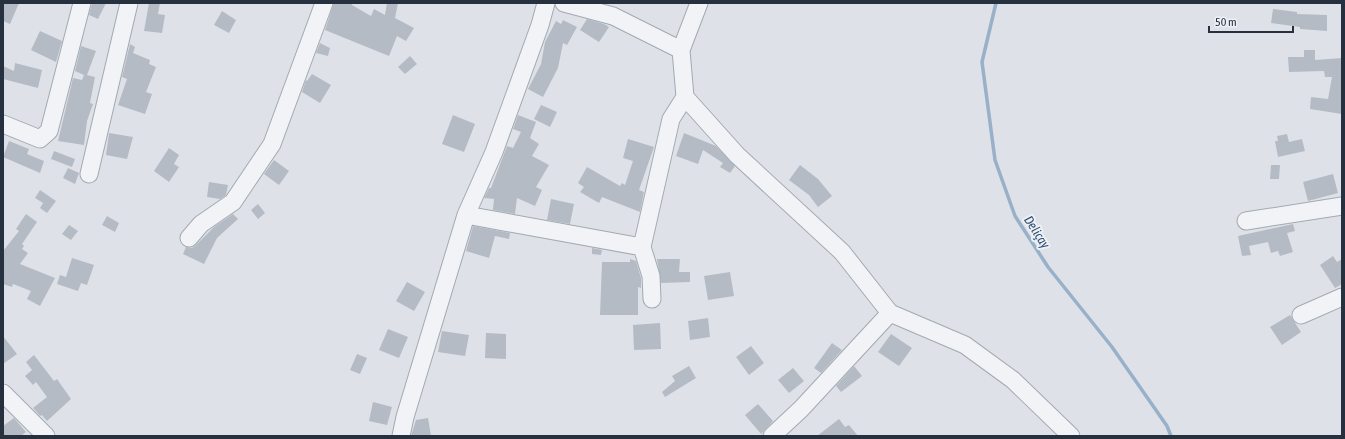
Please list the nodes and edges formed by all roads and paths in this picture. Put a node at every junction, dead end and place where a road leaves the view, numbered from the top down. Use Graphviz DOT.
graph roads {
  1 [pos="82,3"];
  2 [pos="129,3"];
  3 [pos="324,3"];
  4 [pos="546,3"];
  5 [pos="564,3"];
  6 [pos="699,3"];
  7 [pos="681,50"];
  8 [pos="685,97"];
  9 [pos="3,124"];
  10 [pos="89,174"];
  11 [pos="1342,206"];
  12 [pos="466,215"];
  13 [pos="1246,222"];
  14 [pos="189,238"];
  15 [pos="642,247"];
  16 [pos="1342,298"];
  17 [pos="652,299"];
  18 [pos="890,313"];
  19 [pos="1301,315"];
  20 [pos="3,393"];
  21 [pos="46,436"];
  22 [pos="402,436"];
  23 [pos="772,436"];
  24 [pos="1071,436"];
  1 -- 9 [label="street"];
  2 -- 10 [label="street"];
  3 -- 14 [label="street"];
  4 -- 12 [label="street"];
  5 -- 7 [label="street"];
  6 -- 7 [label="street"];
  7 -- 8 [label="street"];
  8 -- 15 [label="street"];
  8 -- 18 [label="street"];
  11 -- 13 [label="street"];
  12 -- 15 [label="street"];
  12 -- 22 [label="street"];
  15 -- 17 [label="street"];
  16 -- 19 [label="street"];
  18 -- 23 [label="street"];
  18 -- 24 [label="street"];
  20 -- 21 [label="street"];
}
